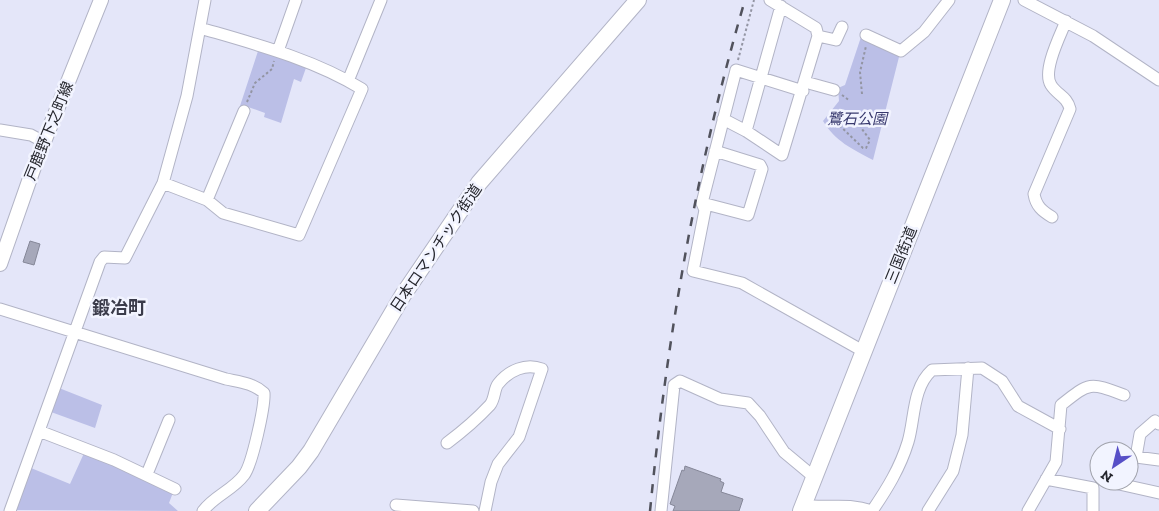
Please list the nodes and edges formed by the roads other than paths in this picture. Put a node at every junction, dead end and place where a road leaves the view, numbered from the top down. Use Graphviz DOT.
graph roads {
  1 [pos="102,0"];
  2 [pos="205,0"];
  3 [pos="296,0"];
  4 [pos="381,0"];
  5 [pos="638,0"];
  6 [pos="770,0"];
  7 [pos="949,0"];
  8 [pos="1002,0"];
  9 [pos="1024,0"];
  10 [pos="781,6"];
  11 [pos="1066,21"];
  12 [pos="842,26"];
  13 [pos="200,28"];
  14 [pos="818,36"];
  15 [pos="867,36"];
  16 [pos="278,51"];
  17 [pos="762,78"];
  18 [pos="1159,80"];
  19 [pos="348,81"];
  20 [pos="804,86"];
  21 [pos="834,90"];
  22 [pos="244,111"];
  23 [pos="723,119"];
  24 [pos="0,130"];
  25 [pos="746,131"];
  26 [pos="44,142"];
  27 [pos="715,151"];
  28 [pos="163,183"];
  29 [pos="207,200"];
  30 [pos="702,203"];
  31 [pos="1052,218"];
  32 [pos="1,258"];
  33 [pos="0,308"];
  34 [pos="75,333"];
  35 [pos="863,350"];
  36 [pos="968,368"];
  37 [pos="1124,395"];
  38 [pos="169,420"];
  39 [pos="1159,424"];
  40 [pos="1060,429"];
  41 [pos="39,432"];
  42 [pos="447,443"];
  43 [pos="1159,460"];
  44 [pos="147,474"];
  45 [pos="814,477"];
  46 [pos="1046,479"];
  47 [pos="1139,488"];
  48 [pos="175,489"];
  49 [pos="1159,493"];
  50 [pos="396,505"];
  51 [pos="802,508"];
  52 [pos="10,511"];
  53 [pos="203,511"];
  54 [pos="257,511"];
  55 [pos="473,511"];
  56 [pos="485,511"];
  57 [pos="661,511"];
  58 [pos="872,511"];
  59 [pos="928,511"];
  60 [pos="1028,511"];
  61 [pos="1092,511"];
  1 -- 26 [label="main road, 戸鹿野下之町線"];
  2 -- 13 [label="street"];
  3 -- 16 [label="street"];
  4 -- 19 [label="street"];
  5 -- 54 [label="highway, 日本ロマンチック街道"];
  6 -- 10 [label="street"];
  7 -- 15 [label="street"];
  8 -- 35 [label="highway, 三国街道"];
  9 -- 11 [label="street"];
  10 -- 14 [label="street"];
  10 -- 17 [label="street"];
  11 -- 18 [label="street"];
  11 -- 31 [label="street"];
  12 -- 14 [label="street"];
  13 -- 16 [label="street"];
  13 -- 28 [label="street"];
  14 -- 20 [label="street"];
  16 -- 19 [label="street"];
  17 -- 20 [label="street"];
  17 -- 23 [label="street"];
  17 -- 25 [label="street"];
  19 -- 29 [label="street"];
  20 -- 21 [label="street"];
  20 -- 25 [label="street"];
  22 -- 29 [label="street"];
  23 -- 25 [label="street"];
  23 -- 27 [label="street"];
  24 -- 26 [label="street"];
  26 -- 32 [label="main road, 戸鹿野下之町線"];
  27 -- 30 [label="street"];
  27 -- 30 [label="street"];
  28 -- 29 [label="street"];
  28 -- 34 [label="street"];
  30 -- 35 [label="street"];
  33 -- 34 [label="street"];
  34 -- 41 [label="street"];
  34 -- 53 [label="street"];
  35 -- 45 [label="highway, 三国街道"];
  36 -- 40 [label="street"];
  36 -- 58 [label="street"];
  36 -- 59 [label="street"];
  37 -- 40 [label="street"];
  38 -- 44 [label="street"];
  39 -- 43 [label="street"];
  40 -- 46 [label="street"];
  41 -- 44 [label="street"];
  41 -- 52 [label="street"];
  42 -- 56 [label="street"];
  44 -- 48 [label="street"];
  45 -- 51 [label="highway, 三国街道"];
  45 -- 57 [label="street"];
  46 -- 60 [label="street"];
  46 -- 61 [label="street"];
  47 -- 49 [label="street"];
  50 -- 55 [label="street"];
  51 -- 58 [label="street"];
}
